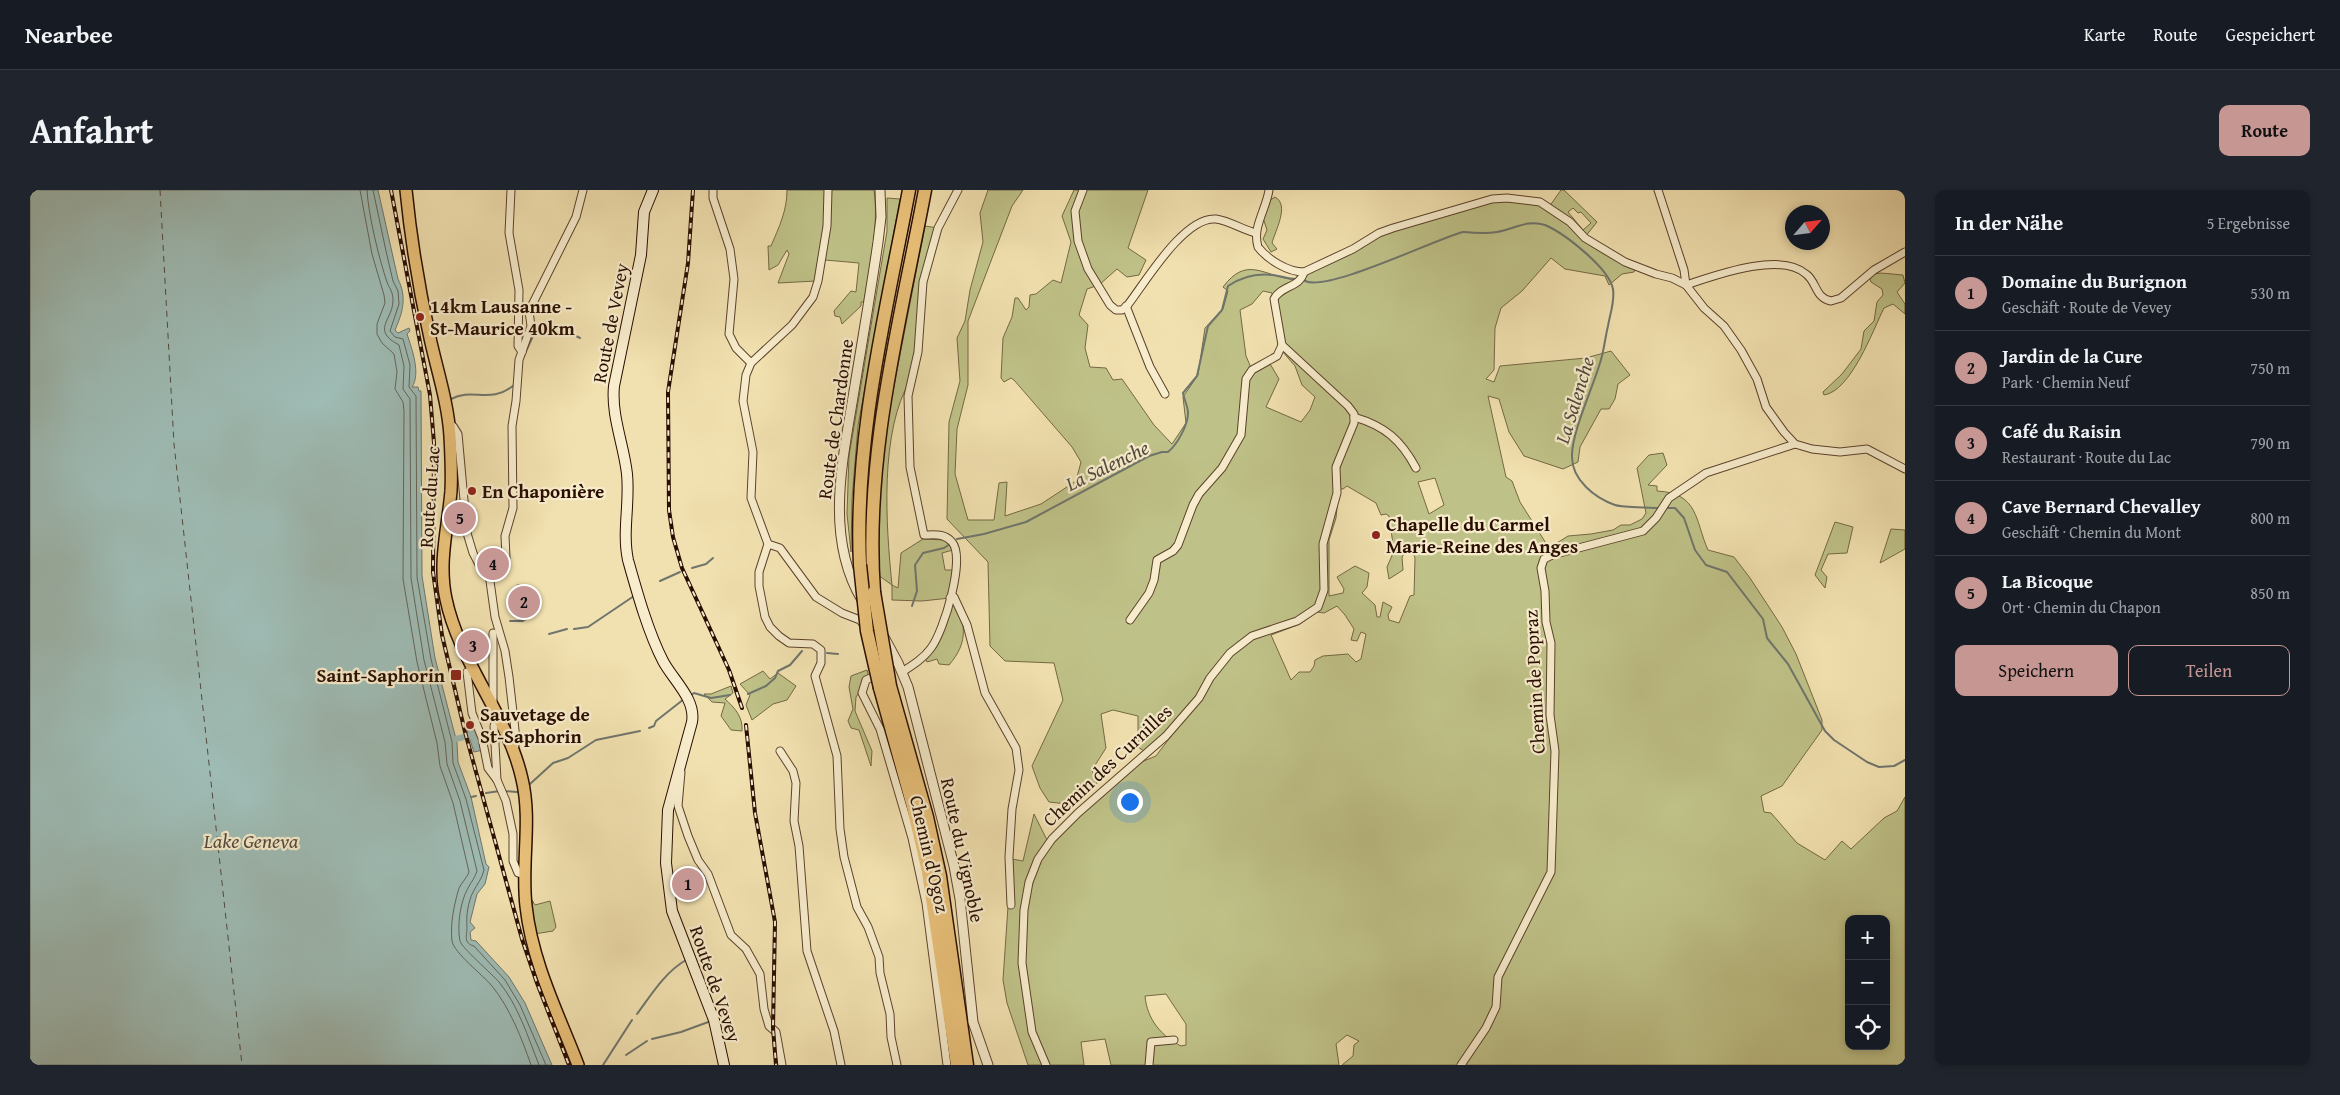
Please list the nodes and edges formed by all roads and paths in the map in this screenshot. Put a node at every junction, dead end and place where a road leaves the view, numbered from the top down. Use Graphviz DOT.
graph roads {
  1 [pos="406,190"];
  2 [pos="511,190"];
  3 [pos="583,190"];
  4 [pos="653,190"];
  5 [pos="713,190"];
  6 [pos="828,190"];
  7 [pos="880,190"];
  8 [pos="909,190"];
  9 [pos="925,190"];
  10 [pos="1083,190"];
  11 [pos="1269,190"];
  12 [pos="1658,190"];
  13 [pos="958,192"];
  14 [pos="1256,233"];
  15 [pos="1905,252"];
  16 [pos="1304,272"];
  17 [pos="1686,285"];
  18 [pos="1126,306"];
  19 [pos="1282,345"];
  20 [pos="522,352"];
  21 [pos="751,363"];
  22 [pos="1165,394"];
  23 [pos="1354,418"];
  24 [pos="449,426"];
  25 [pos="1795,444"];
  26 [pos="1416,468"];
  27 [pos="1905,470"];
  28 [pos="768,544"];
  29 [pos="487,574"];
  30 [pos="950,598"];
  31 [pos="1130,620"];
  32 [pos="493,633"];
  33 [pos="901,670"];
  34 [pos="887,671"];
  35 [pos="467,672"];
  36 [pos="885,687"];
  37 [pos="495,714"];
  38 [pos="780,751"];
  39 [pos="513,752"];
  40 [pos="679,767"];
  41 [pos="497,780"];
  42 [pos="525,876"];
  43 [pos="1011,905"];
  44 [pos="1174,1040"];
  45 [pos="578,1065"];
  46 [pos="724,1065"];
  47 [pos="782,1065"];
  48 [pos="841,1065"];
  49 [pos="897,1065"];
  50 [pos="947,1065"];
  51 [pos="956,1065"];
  52 [pos="967,1065"];
  53 [pos="988,1065"];
  54 [pos="1046,1065"];
  55 [pos="1149,1065"];
  56 [pos="1462,1065"];
  1 -- 24 [label="main road, Route du Lac"];
  2 -- 20 [label="street"];
  3 -- 20 [label="street"];
  4 -- 40 [label="main road, Route de Vevey"];
  5 -- 21 [label="street"];
  6 -- 21 [label="street"];
  7 -- 33 [label="street, Route de Chardonne"];
  8 -- 36 [label="highway, bridge"];
  9 -- 36 [label="highway, bridge"];
  10 -- 18 [label="street"];
  11 -- 14 [label="street"];
  12 -- 17 [label="street"];
  13 -- 30 [label="street, Chemin d'Ogoz"];
  14 -- 16 [label="street"];
  14 -- 18 [label="street"];
  15 -- 17 [label="street"];
  16 -- 17 [label="street"];
  16 -- 19 [label="street"];
  17 -- 25 [label="street"];
  18 -- 22 [label="street"];
  19 -- 23 [label="street"];
  19 -- 31 [label="street"];
  20 -- 29 [label="street"];
  21 -- 28 [label="street"];
  23 -- 26 [label="street"];
  23 -- 54 [label="street, Chemin des Curnilles"];
  24 -- 29 [label="street"];
  24 -- 37 [label="main road, Route du Lac"];
  25 -- 27 [label="street"];
  25 -- 56 [label="street, Chemin de Popraz"];
  28 -- 34 [label="street"];
  28 -- 49 [label="street"];
  29 -- 39 [label="street"];
  30 -- 33 [label="street, Chemin d'Ogoz"];
  30 -- 43 [label="street"];
  32 -- 37 [label="street"];
  33 -- 34 [label="street, Chemin d'Ogoz"];
  33 -- 53 [label="street, Route du Vignoble"];
  34 -- 50 [label="street, Chemin d'Ogoz"];
  35 -- 41 [label="street"];
  36 -- 51 [label="highway"];
  36 -- 52 [label="highway"];
  37 -- 39 [label="main road, Route du Lac"];
  37 -- 41 [label="street"];
  38 -- 48 [label="street"];
  39 -- 42 [label="main road, Route du Lac"];
  40 -- 46 [label="main road, Route de Vevey"];
  40 -- 47 [label="street"];
  41 -- 42 [label="street"];
  42 -- 45 [label="main road, Route du Lac"];
  44 -- 55 [label="street"];
}
